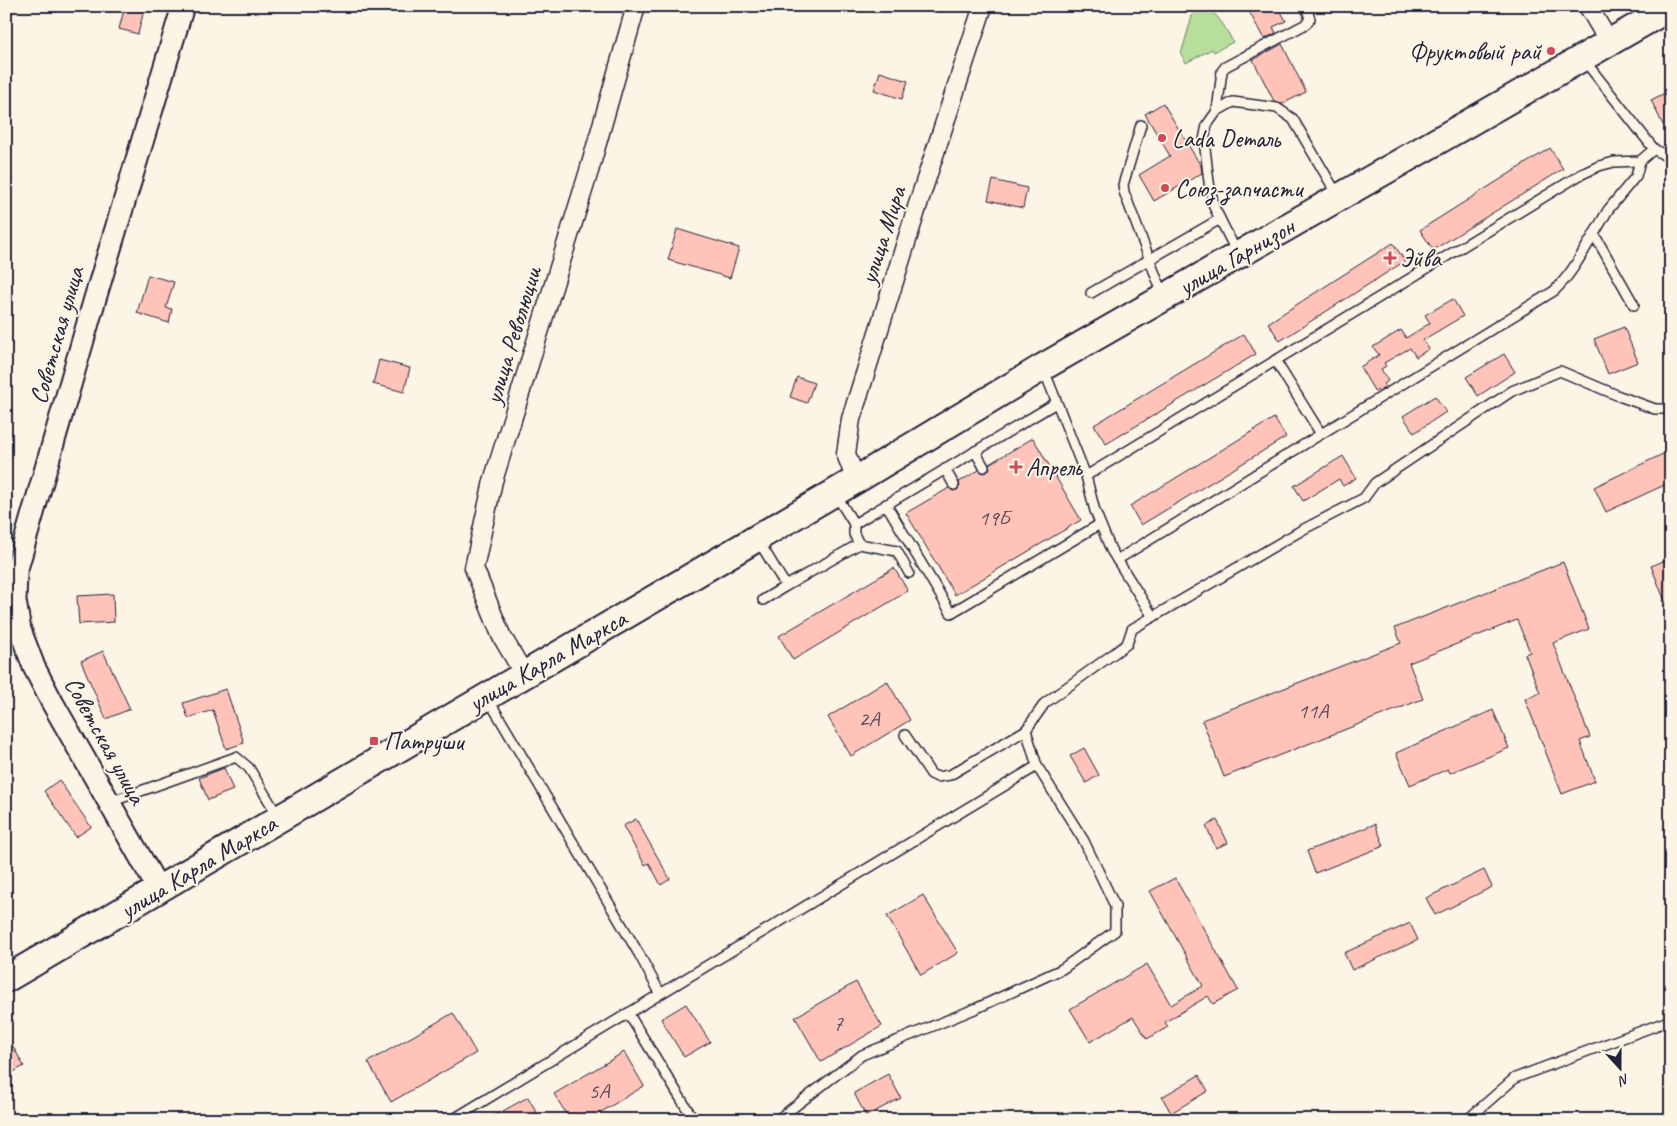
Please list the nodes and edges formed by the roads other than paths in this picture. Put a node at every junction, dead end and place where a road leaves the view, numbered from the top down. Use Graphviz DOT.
graph roads {
  1 [pos="183,6"];
  2 [pos="636,6"];
  3 [pos="983,6"];
  4 [pos="1306,6"];
  5 [pos="1588,6"];
  6 [pos="1671,7"];
  7 [pos="1609,42"];
  8 [pos="1582,58"];
  9 [pos="1217,111"];
  10 [pos="1141,125"];
  11 [pos="1654,148"];
  12 [pos="1671,159"];
  13 [pos="1640,161"];
  14 [pos="1339,196"];
  15 [pos="1220,218"];
  16 [pos="1594,234"];
  17 [pos="1238,255"];
  18 [pos="1149,258"];
  19 [pos="1091,294"];
  20 [pos="1164,298"];
  21 [pos="1634,305"];
  22 [pos="1275,360"];
  23 [pos="1043,368"];
  24 [pos="1056,402"];
  25 [pos="1671,409"];
  26 [pos="1321,434"];
  27 [pos="975,451"];
  28 [pos="984,467"];
  29 [pos="945,469"];
  30 [pos="1086,476"];
  31 [pos="954,485"];
  32 [pos="845,486"];
  33 [pos="886,504"];
  34 [pos="854,524"];
  35 [pos="1100,524"];
  36 [pos="757,538"];
  37 [pos="859,544"];
  38 [pos="1117,560"];
  39 [pos="909,573"];
  40 [pos="786,586"];
  41 [pos="10,597"];
  42 [pos="763,600"];
  43 [pos="1153,617"];
  44 [pos="524,674"];
  45 [pos="486,696"];
  46 [pos="1026,730"];
  47 [pos="905,735"];
  48 [pos="1037,766"];
  49 [pos="109,802"];
  50 [pos="280,818"];
  51 [pos="158,890"];
  52 [pos="6,979"];
  53 [pos="660,993"];
  54 [pos="628,1012"];
  55 [pos="1671,1020"];
  56 [pos="452,1120"];
  57 [pos="694,1120"];
  58 [pos="777,1120"];
  59 [pos="1467,1120"];
  1 -- 41 [label="street, Советская улица"];
  2 -- 44 [label="street, улица Революции"];
  3 -- 32 [label="street, улица Мира"];
  4 -- 9 [label="lane"];
  5 -- 7 [label="street"];
  6 -- 7 [label="main road, улица Гарнизон"];
  7 -- 8 [label="main road, улица Гарнизон"];
  8 -- 11 [label="lane"];
  8 -- 14 [label="main road, улица Гарнизон"];
  9 -- 14 [label="lane"];
  9 -- 15 [label="lane"];
  10 -- 18 [label="lane"];
  11 -- 12 [label="lane"];
  11 -- 13 [label="lane"];
  13 -- 16 [label="lane"];
  13 -- 22 [label="lane"];
  14 -- 17 [label="main road, улица Гарнизон"];
  15 -- 17 [label="lane"];
  15 -- 18 [label="lane"];
  16 -- 21 [label="lane"];
  16 -- 26 [label="lane"];
  17 -- 20 [label="main road, улица Гарнизон"];
  18 -- 19 [label="lane"];
  18 -- 20 [label="lane"];
  20 -- 23 [label="main road, улица Гарнизон"];
  22 -- 26 [label="lane"];
  22 -- 30 [label="lane"];
  23 -- 24 [label="lane"];
  23 -- 32 [label="main road, улица Гарнизон"];
  24 -- 27 [label="lane"];
  24 -- 30 [label="lane"];
  25 -- 43 [label="lane"];
  26 -- 38 [label="lane"];
  27 -- 28 [label="lane"];
  27 -- 29 [label="lane"];
  29 -- 31 [label="lane"];
  29 -- 33 [label="lane"];
  30 -- 35 [label="lane"];
  32 -- 34 [label="lane"];
  32 -- 36 [label="main road, улица Карла Маркса"];
  33 -- 34 [label="lane"];
  33 -- 35 [label="lane"];
  34 -- 37 [label="lane"];
  35 -- 38 [label="lane"];
  36 -- 40 [label="lane"];
  36 -- 44 [label="main road, улица Карла Маркса"];
  37 -- 39 [label="lane"];
  37 -- 40 [label="lane"];
  38 -- 43 [label="lane"];
  40 -- 42 [label="lane"];
  41 -- 49 [label="street, Советская улица"];
  43 -- 46 [label="lane"];
  44 -- 45 [label="main road, улица Карла Маркса"];
  45 -- 50 [label="main road, улица Карла Маркса"];
  45 -- 53 [label="lane"];
  46 -- 47 [label="lane"];
  46 -- 48 [label="lane"];
  48 -- 53 [label="lane"];
  48 -- 58 [label="lane"];
  49 -- 50 [label="lane"];
  49 -- 51 [label="street, Советская улица"];
  50 -- 51 [label="main road, улица Карла Маркса"];
  51 -- 52 [label="main road, улица Карла Маркса"];
  53 -- 54 [label="lane"];
  54 -- 56 [label="lane"];
  54 -- 57 [label="lane"];
  55 -- 59 [label="lane"];
}
